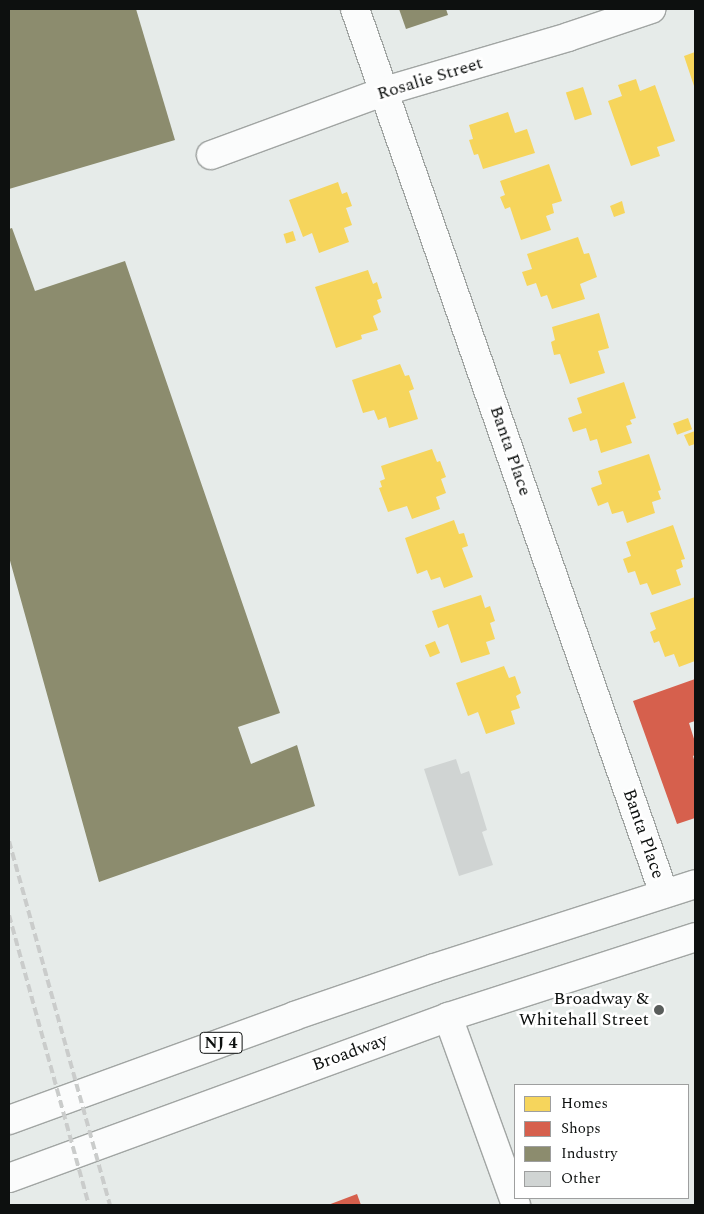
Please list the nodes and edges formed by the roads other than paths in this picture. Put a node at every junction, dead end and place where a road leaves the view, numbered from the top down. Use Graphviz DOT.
graph roads {
  1 [pos="355,9"];
  2 [pos="651,9"];
  3 [pos="385,91"];
  4 [pos="210,155"];
  5 [pos="695,884"];
  6 [pos="664,894"];
  7 [pos="695,937"];
  8 [pos="448,1017"];
  9 [pos="9,1120"];
  10 [pos="9,1178"];
  11 [pos="516,1205"];
  1 -- 3 [label="street, Banta Place"];
  2 -- 3 [label="street, Rosalie Street"];
  3 -- 4 [label="street, Rosalie Street"];
  3 -- 6 [label="street, Banta Place"];
  5 -- 6 [label="street, NJ 4"];
  6 -- 9 [label="street, NJ 4"];
  7 -- 8 [label="street, Broadway"];
  8 -- 10 [label="street, Broadway"];
  8 -- 11 [label="street"];
}
